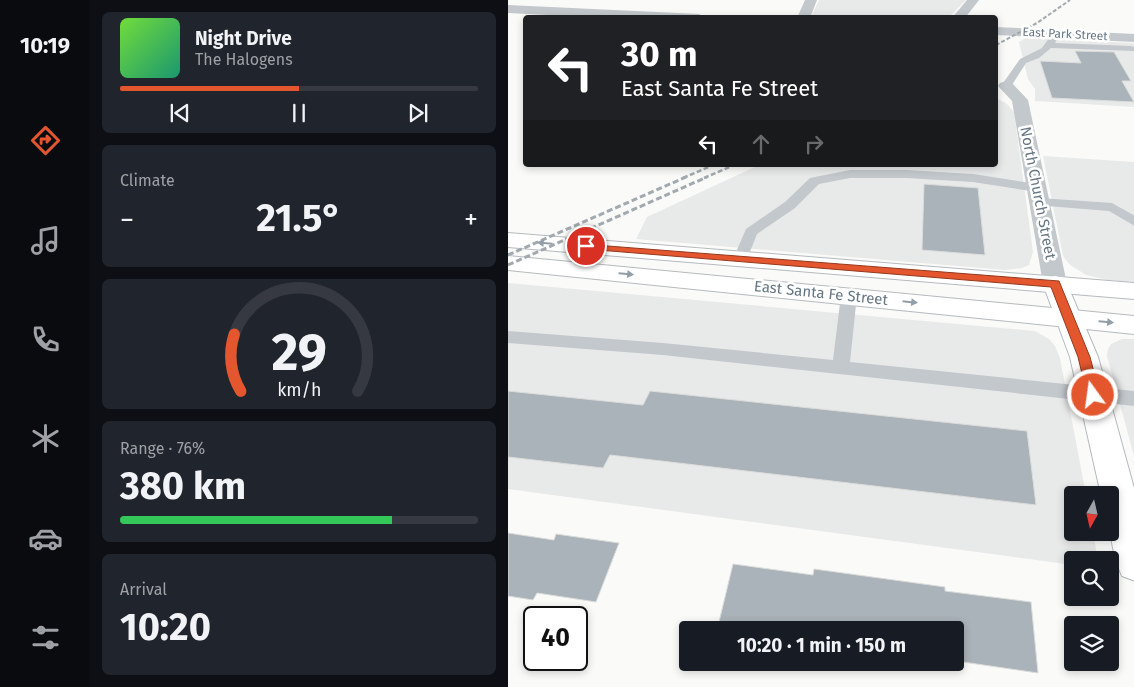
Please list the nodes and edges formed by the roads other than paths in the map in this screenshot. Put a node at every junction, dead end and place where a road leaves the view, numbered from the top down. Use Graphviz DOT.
graph roads {
  1 [pos="530,0"];
  2 [pos="811,0"];
  3 [pos="973,0"];
  4 [pos="512,9"];
  5 [pos="637,15"];
  6 [pos="804,15"];
  7 [pos="960,15"];
  8 [pos="998,31"];
  9 [pos="1053,39"];
  10 [pos="1131,45"];
  11 [pos="1006,86"];
  12 [pos="1038,195"];
  13 [pos="1134,222"];
  14 [pos="508,240"];
  15 [pos="741,259"];
  16 [pos="508,263"];
  17 [pos="1055,284"];
  18 [pos="1134,290"];
  19 [pos="849,295"];
  20 [pos="1068,319"];
  21 [pos="1134,325"];
  22 [pos="508,338"];
  23 [pos="841,366"];
  24 [pos="1093,395"];
  25 [pos="1134,399"];
  26 [pos="1134,563"];
  1 -- 4 [label="street"];
  2 -- 6 [label="street"];
  3 -- 7 [label="street"];
  4 -- 5 [label="street"];
  8 -- 9 [label="street, East Park Street"];
  9 -- 10 [label="street, East Park Street"];
  9 -- 11 [label="lane"];
  11 -- 12 [label="street, North Church Street"];
  12 -- 13 [label="lane"];
  12 -- 15 [label="lane"];
  12 -- 17 [label="street, North Church Street"];
  15 -- 14 [label="main road, East Santa Fe Street, one-way"];
  15 -- 17 [label="main road, East Santa Fe Street"];
  16 -- 19 [label="main road, East Santa Fe Street, one-way"];
  17 -- 18 [label="main road, East Santa Fe Street"];
  17 -- 20 [label="main road, North Church Street"];
  19 -- 20 [label="main road, East Santa Fe Street, one-way"];
  19 -- 23 [label="lane"];
  20 -- 21 [label="main road, East Santa Fe Street, one-way"];
  20 -- 24 [label="main road, North Church Street"];
  22 -- 23 [label="lane"];
  23 -- 24 [label="lane"];
  24 -- 25 [label="lane"];
  24 -- 26 [label="main road, North Church Street"];
}
